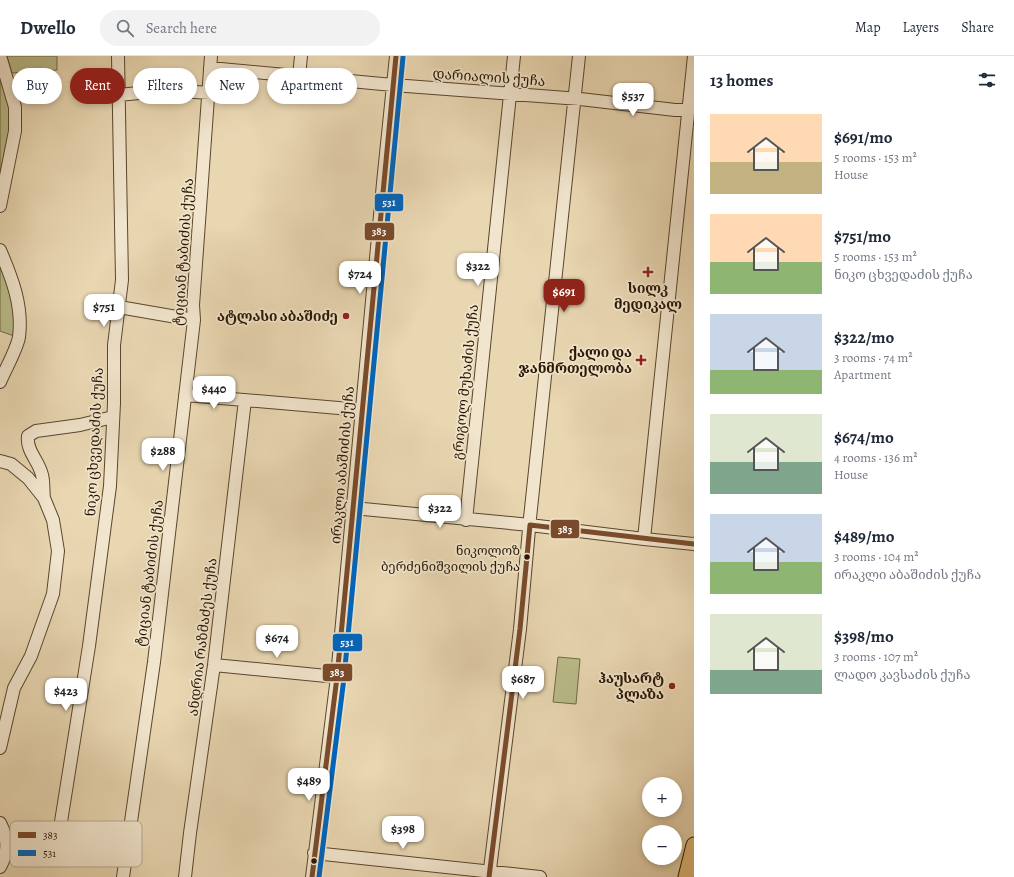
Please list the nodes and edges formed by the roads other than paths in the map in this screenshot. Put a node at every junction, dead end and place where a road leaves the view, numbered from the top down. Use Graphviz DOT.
graph roads {
  1 [pos="0,56"];
  2 [pos="118,56"];
  3 [pos="301,56"];
  4 [pos="396,56"];
  5 [pos="514,56"];
  6 [pos="579,56"];
  7 [pos="694,56"];
  8 [pos="211,62"];
  9 [pos="118,68"];
  10 [pos="300,68"];
  11 [pos="267,71"];
  12 [pos="357,82"];
  13 [pos="393,85"];
  14 [pos="205,93"];
  15 [pos="125,94"];
  16 [pos="509,94"];
  17 [pos="575,99"];
  18 [pos="119,104"];
  19 [pos="208,104"];
  20 [pos="691,108"];
  21 [pos="0,206"];
  22 [pos="0,250"];
  23 [pos="119,307"];
  24 [pos="194,320"];
  25 [pos="0,382"];
  26 [pos="185,395"];
  27 [pos="245,400"];
  28 [pos="362,410"];
  29 [pos="113,418"];
  30 [pos="0,461"];
  31 [pos="44,498"];
  32 [pos="353,508"];
  33 [pos="466,520"];
  34 [pos="530,525"];
  35 [pos="644,540"];
  36 [pos="694,544"];
  37 [pos="214,665"];
  38 [pos="337,677"];
  39 [pos="0,748"];
  40 [pos="61,821"];
  41 [pos="131,821"];
  42 [pos="0,823"];
  43 [pos="694,845"];
  44 [pos="314,853"];
  45 [pos="0,867"];
  46 [pos="124,867"];
  47 [pos="489,874"];
  48 [pos="123,877"];
  49 [pos="185,877"];
  50 [pos="312,877"];
  51 [pos="540,877"];
  52 [pos="686,877"];
  1 -- 21 [label="street"];
  2 -- 9 [label="street, ნიკო ცხვედაძის ქუჩა"];
  3 -- 10 [label="street"];
  4 -- 13 [label="street, ირაკლი აბაშიძის ქუჩა"];
  5 -- 16 [label="street, გრიგოლ მუხაძის ქუჩა"];
  6 -- 17 [label="street"];
  7 -- 20 [label="street"];
  8 -- 11 [label="street, დარიალის ქუჩა"];
  12 -- 13 [label="street, დარიალის ქუჩა"];
  13 -- 16 [label="street, დარიალის ქუჩა"];
  13 -- 28 [label="street, ირაკლი აბაშიძის ქუჩა"];
  14 -- 15 [label="street"];
  16 -- 17 [label="street, დარიალის ქუჩა"];
  16 -- 33 [label="street, გრიგოლ მუხაძის ქუჩა"];
  17 -- 20 [label="street, დარიალის ქუჩა"];
  17 -- 34 [label="street"];
  18 -- 23 [label="street, ნიკო ცხვედაძის ქუჩა"];
  19 -- 24 [label="street, ტიციან ტაბიძის ქუჩა"];
  20 -- 35 [label="street"];
  22 -- 25 [label="street"];
  23 -- 24 [label="street"];
  23 -- 29 [label="street, ნიკო ცხვედაძის ქუჩა"];
  24 -- 26 [label="street, ტიციან ტაბიძის ქუჩა"];
  26 -- 27 [label="street"];
  26 -- 41 [label="street, ტიციან ტაბიძის ქუჩა"];
  27 -- 28 [label="street"];
  27 -- 37 [label="street, ანდრია რაზმაძეს ქუჩა"];
  28 -- 32 [label="street, ირაკლი აბაშიძის ქუჩა"];
  29 -- 31 [label="street"];
  29 -- 40 [label="street, ნიკო ცხვედაძის ქუჩა"];
  30 -- 31 [label="street"];
  31 -- 39 [label="street"];
  32 -- 33 [label="street"];
  32 -- 38 [label="street, ირაკლი აბაშიძის ქუჩა"];
  33 -- 34 [label="street"];
  34 -- 35 [label="street"];
  34 -- 47 [label="street"];
  35 -- 36 [label="street"];
  37 -- 38 [label="street"];
  37 -- 49 [label="street, ანდრია რაზმაძეს ქუჩა"];
  38 -- 44 [label="street, ირაკლი აბაშიძის ქუჩა"];
  42 -- 45 [label="street"];
  43 -- 52 [label="main road"];
  44 -- 47 [label="street"];
  44 -- 50 [label="street, ირაკლი აბაშიძის ქუჩა"];
  46 -- 48 [label="street, ტიციან ტაბიძის ქუჩა"];
  47 -- 51 [label="street"];
}
